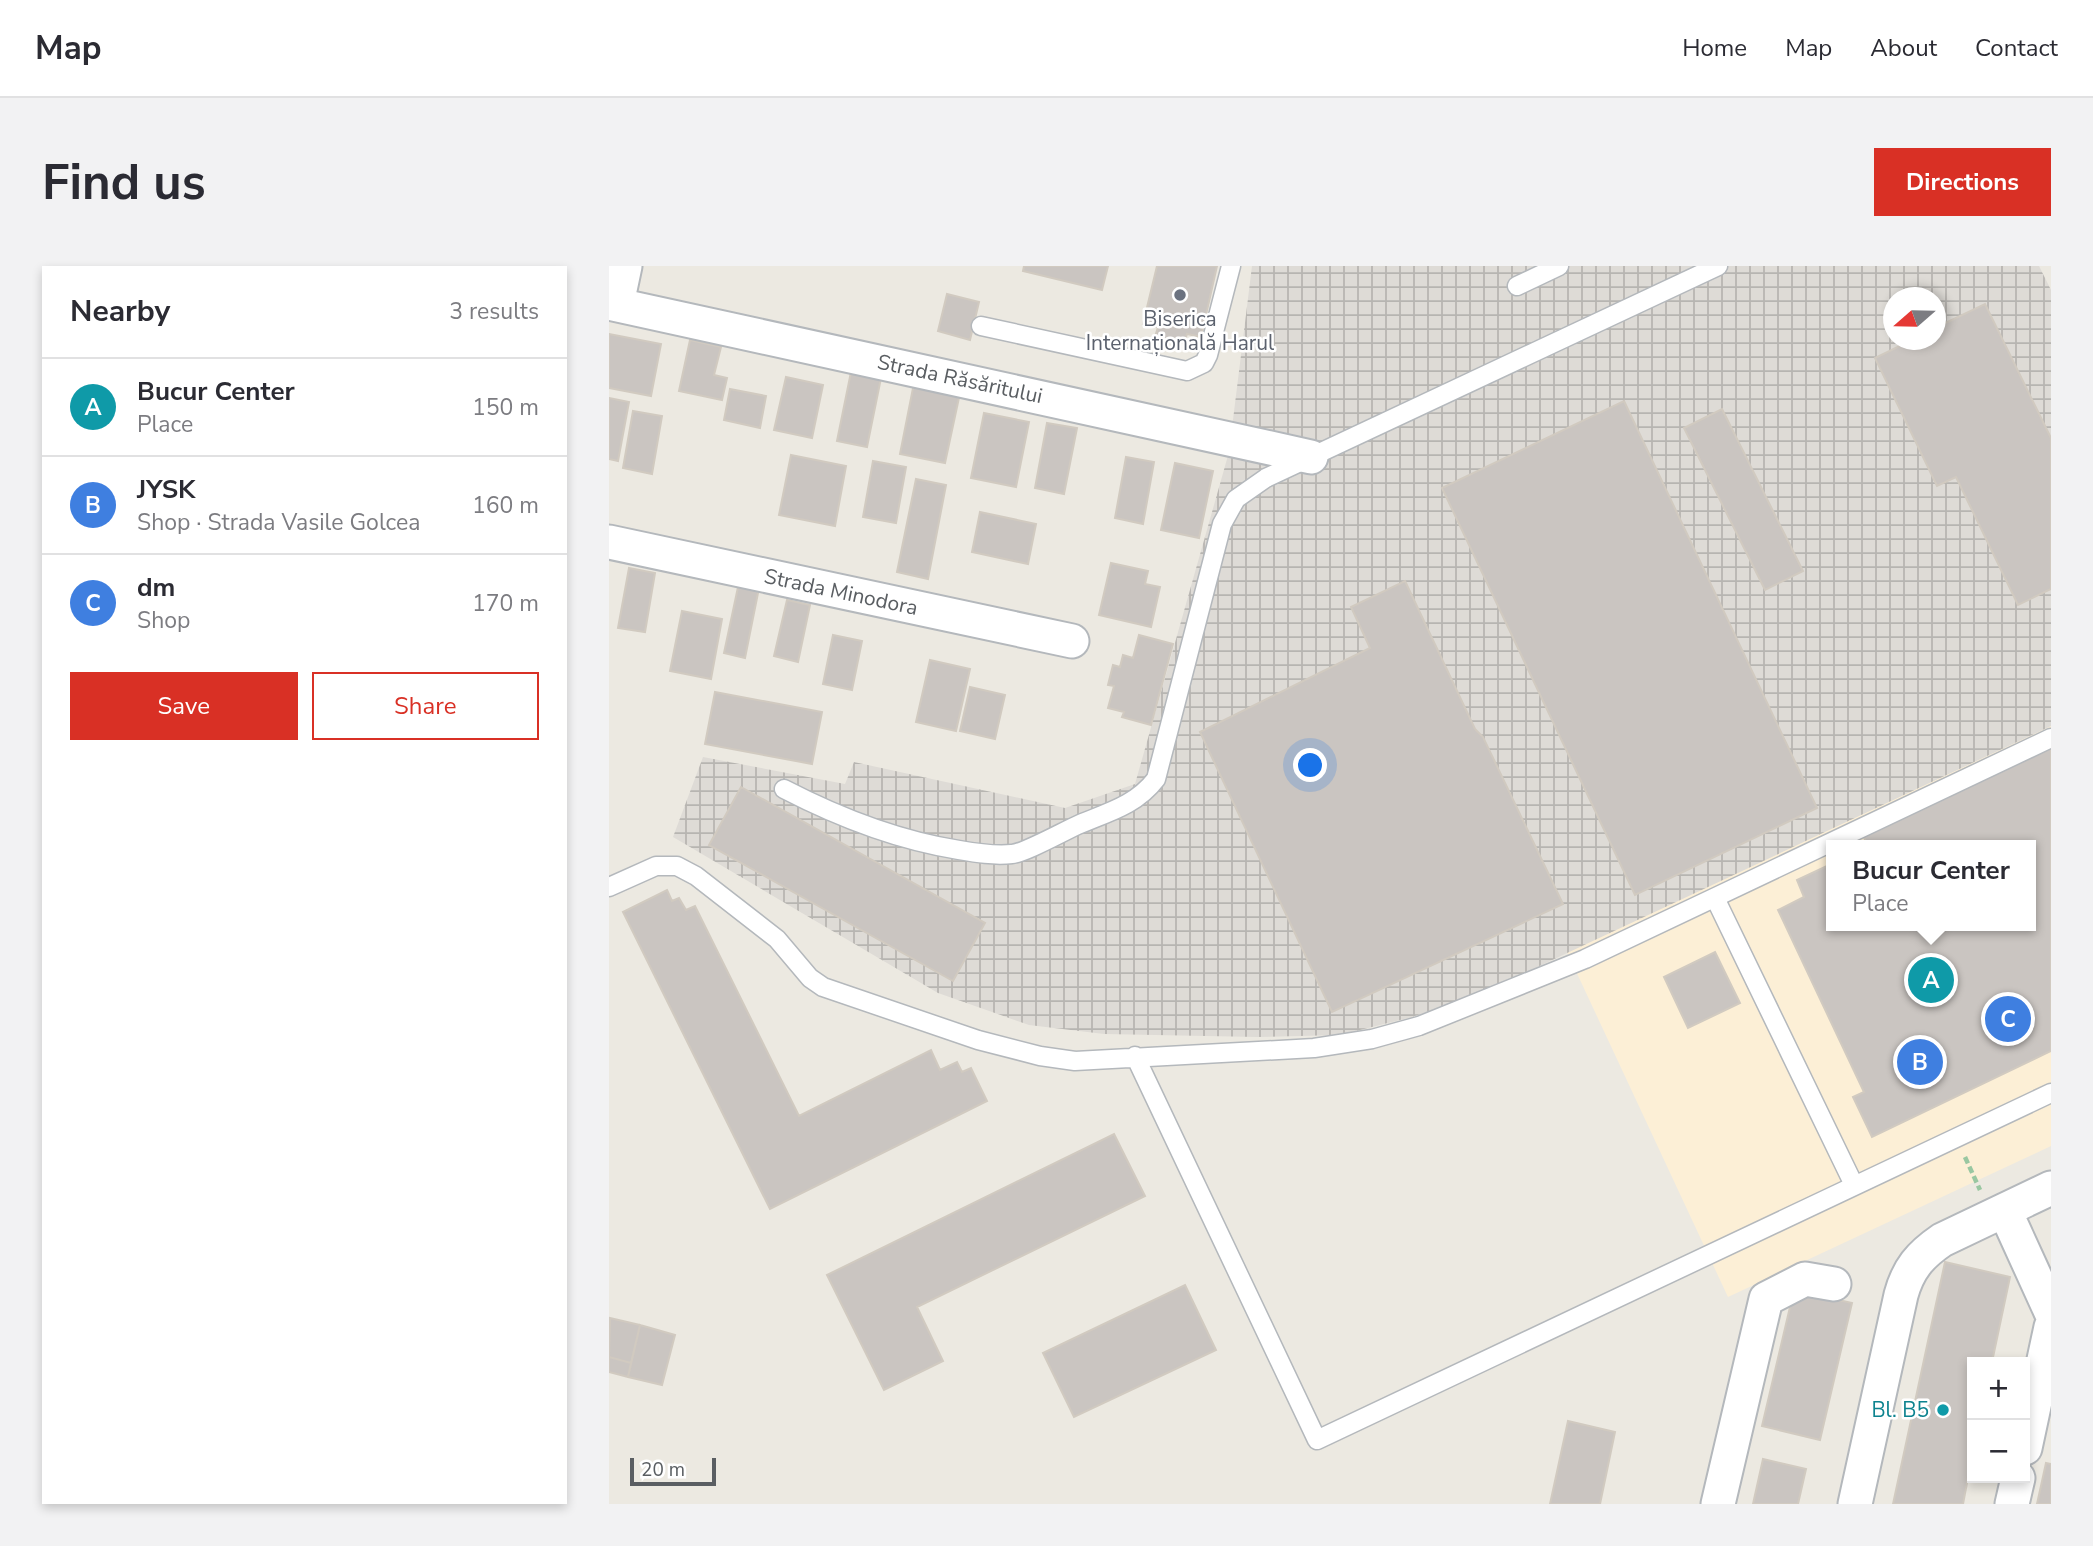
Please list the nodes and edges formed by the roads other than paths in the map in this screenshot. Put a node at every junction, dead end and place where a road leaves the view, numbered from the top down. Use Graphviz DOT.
graph roads {
  1 [pos="625,266"];
  2 [pos="1231,266"];
  3 [pos="1718,266"];
  4 [pos="1557,267"];
  5 [pos="1517,286"];
  6 [pos="613,304"];
  7 [pos="981,326"];
  8 [pos="1311,457"];
  9 [pos="609,542"];
  10 [pos="1072,641"];
  11 [pos="2051,738"];
  12 [pos="784,789"];
  13 [pos="1836,840"];
  14 [pos="1826,845"];
  15 [pos="609,887"];
  16 [pos="1714,898"];
  17 [pos="1135,1056"];
  18 [pos="2051,1093"];
  19 [pos="1854,1185"];
  20 [pos="2051,1188"];
  21 [pos="1999,1214"];
  22 [pos="1834,1284"];
  23 [pos="2051,1312"];
  24 [pos="2051,1327"];
  25 [pos="2035,1435"];
  26 [pos="2017,1483"];
  27 [pos="1718,1504"];
  28 [pos="1855,1504"];
  29 [pos="2012,1504"];
  1 -- 6 [label="street"];
  2 -- 7 [label="lane"];
  3 -- 8 [label="lane"];
  4 -- 5 [label="lane"];
  6 -- 8 [label="street, Strada Răsăritului"];
  8 -- 12 [label="lane"];
  9 -- 10 [label="street, Strada Minodora"];
  11 -- 13 [label="lane"];
  14 -- 16 [label="lane"];
  15 -- 17 [label="lane"];
  16 -- 17 [label="lane"];
  16 -- 19 [label="lane"];
  17 -- 19 [label="lane"];
  18 -- 19 [label="lane"];
  20 -- 21 [label="street"];
  21 -- 23 [label="street"];
  21 -- 28 [label="street"];
  22 -- 27 [label="street"];
  24 -- 25 [label="street"];
  26 -- 29 [label="street"];
}
